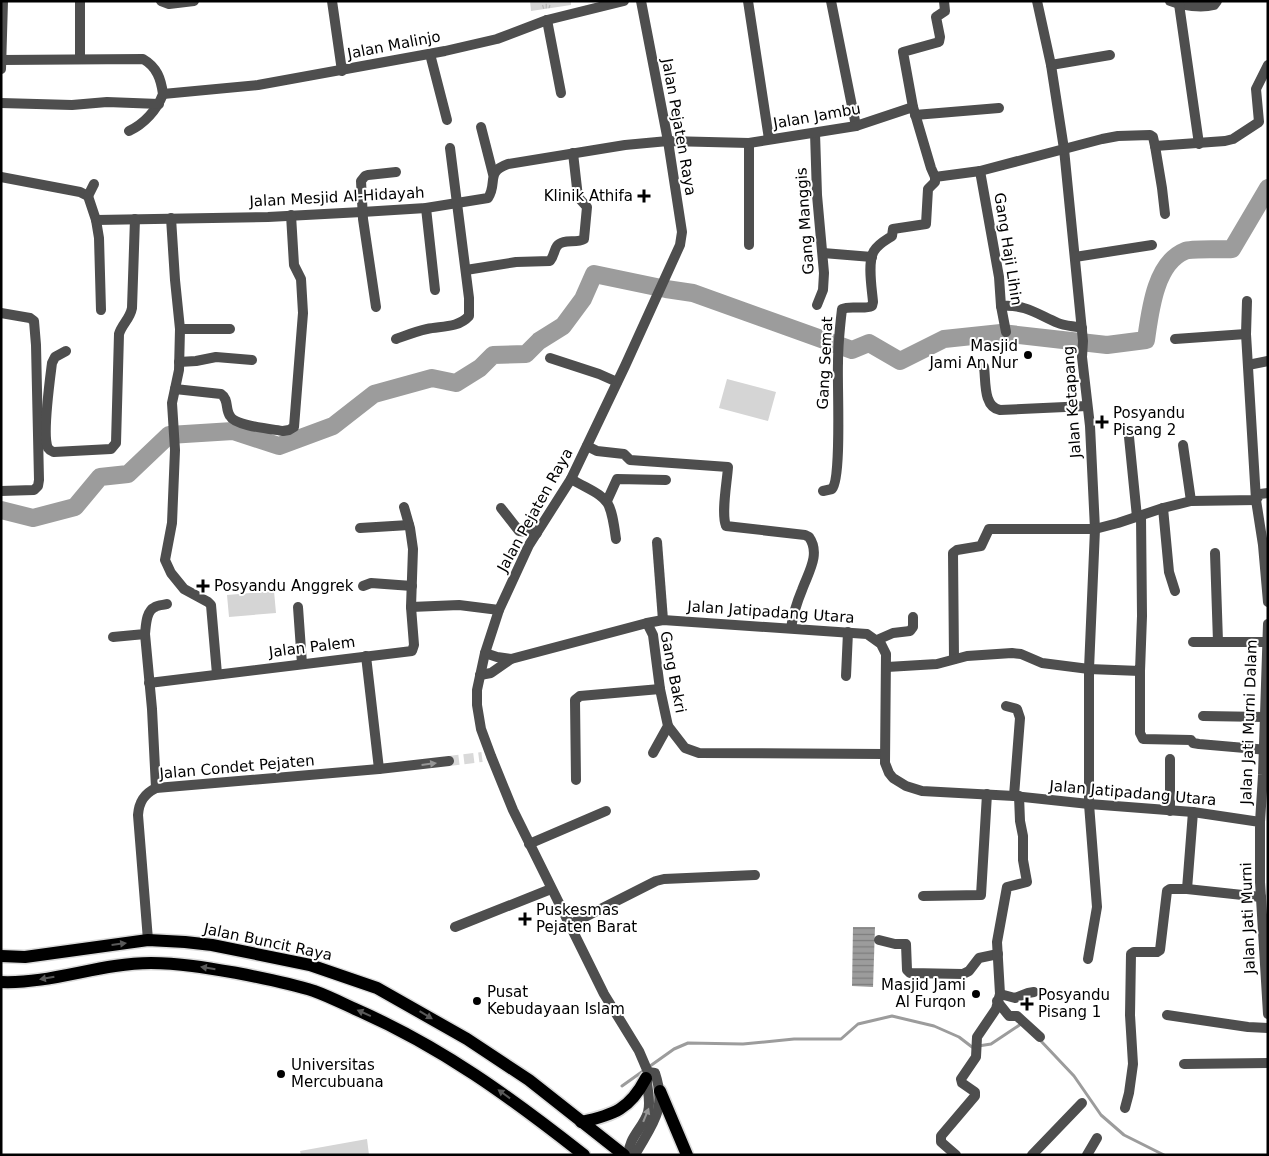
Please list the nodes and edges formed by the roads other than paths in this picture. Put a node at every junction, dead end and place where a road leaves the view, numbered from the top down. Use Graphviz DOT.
graph roads {
  1 [pos="3,1"];
  2 [pos="80,1"];
  3 [pos="161,1"];
  4 [pos="194,1"];
  5 [pos="332,1"];
  6 [pos="624,1"];
  7 [pos="641,1"];
  8 [pos="748,1"];
  9 [pos="831,1"];
  10 [pos="944,1"];
  11 [pos="1037,1"];
  12 [pos="1216,1"];
  13 [pos="1175,3"];
  14 [pos="547,20"];
  15 [pos="430,54"];
  16 [pos="1110,55"];
  17 [pos="80,59"];
  18 [pos="2,60"];
  19 [pos="1051,65"];
  20 [pos="1268,65"];
  21 [pos="1,69"];
  22 [pos="342,70"];
  23 [pos="561,93"];
  24 [pos="161,99"];
  25 [pos="1,103"];
  26 [pos="999,108"];
  27 [pos="914,111"];
  28 [pos="447,120"];
  29 [pos="856,126"];
  30 [pos="481,127"];
  31 [pos="129,131"];
  32 [pos="815,133"];
  33 [pos="769,139"];
  34 [pos="668,141"];
  35 [pos="749,142"];
  36 [pos="1200,144"];
  37 [pos="1155,146"];
  38 [pos="450,148"];
  39 [pos="1064,150"];
  40 [pos="573,153"];
  41 [pos="980,171"];
  42 [pos="396,172"];
  43 [pos="493,174"];
  44 [pos="1,177"];
  45 [pos="935,177"];
  46 [pos="94,184"];
  47 [pos="88,196"];
  48 [pos="458,203"];
  49 [pos="426,208"];
  50 [pos="362,212"];
  51 [pos="1164,214"];
  52 [pos="291,215"];
  53 [pos="170,218"];
  54 [pos="135,219"];
  55 [pos="96,220"];
  56 [pos="1152,245"];
  57 [pos="749,246"];
  58 [pos="822,253"];
  59 [pos="872,257"];
  60 [pos="1075,257"];
  61 [pos="466,270"];
  62 [pos="435,290"];
  63 [pos="1247,301"];
  64 [pos="817,305"];
  65 [pos="1001,306"];
  66 [pos="376,307"];
  67 [pos="101,310"];
  68 [pos="1,313"];
  69 [pos="1082,328"];
  70 [pos="180,329"];
  71 [pos="230,329"];
  72 [pos="1006,332"];
  73 [pos="1246,334"];
  74 [pos="396,339"];
  75 [pos="1175,340"];
  76 [pos="66,350"];
  77 [pos="550,358"];
  78 [pos="252,360"];
  79 [pos="1268,361"];
  80 [pos="179,362"];
  81 [pos="1248,365"];
  82 [pos="984,367"];
  83 [pos="617,382"];
  84 [pos="175,389"];
  85 [pos="1087,406"];
  86 [pos="1129,437"];
  87 [pos="1183,445"];
  88 [pos="587,446"];
  89 [pos="571,479"];
  90 [pos="666,480"];
  91 [pos="1,491"];
  92 [pos="823,491"];
  93 [pos="1268,493"];
  94 [pos="1256,500"];
  95 [pos="607,501"];
  96 [pos="1191,501"];
  97 [pos="404,507"];
  98 [pos="501,508"];
  99 [pos="1163,508"];
  100 [pos="1139,517"];
  101 [pos="409,525"];
  102 [pos="360,528"];
  103 [pos="1095,529"];
  104 [pos="537,533"];
  105 [pos="616,539"];
  106 [pos="658,542"];
  107 [pos="1215,553"];
  108 [pos="363,586"];
  109 [pos="412,586"];
  110 [pos="1176,591"];
  111 [pos="1268,602"];
  112 [pos="167,604"];
  113 [pos="411,606"];
  114 [pos="298,607"];
  115 [pos="499,610"];
  116 [pos="913,617"];
  117 [pos="663,620"];
  118 [pos="647,623"];
  119 [pos="1268,624"];
  120 [pos="791,628"];
  121 [pos="848,632"];
  122 [pos="145,634"];
  123 [pos="113,637"];
  124 [pos="877,640"];
  125 [pos="1193,642"];
  126 [pos="1218,642"];
  127 [pos="1267,642"];
  128 [pos="485,653"];
  129 [pos="366,656"];
  130 [pos="954,658"];
  131 [pos="511,659"];
  132 [pos="302,664"];
  133 [pos="887,667"];
  134 [pos="1090,669"];
  135 [pos="1140,671"];
  136 [pos="217,674"];
  137 [pos="480,675"];
  138 [pos="846,676"];
  139 [pos="149,683"];
  140 [pos="660,690"];
  141 [pos="1266,701"];
  142 [pos="1006,706"];
  143 [pos="1203,716"];
  144 [pos="1265,717"];
  145 [pos="668,726"];
  146 [pos="1266,750"];
  147 [pos="653,753"];
  148 [pos="884,754"];
  149 [pos="1170,759"];
  150 [pos="449,761"];
  151 [pos="379,769"];
  152 [pos="576,780"];
  153 [pos="156,788"];
  154 [pos="987,794"];
  155 [pos="1016,796"];
  156 [pos="1089,804"];
  157 [pos="606,811"];
  158 [pos="1170,811"];
  159 [pos="1194,812"];
  160 [pos="1260,822"];
  161 [pos="530,844"];
  162 [pos="755,875"];
  163 [pos="551,889"];
  164 [pos="1187,889"];
  165 [pos="923,896"];
  166 [pos="1261,898"];
  167 [pos="569,925"];
  168 [pos="454,927"];
  169 [pos="148,940"];
  170 [pos="879,940"];
  171 [pos="88,948"];
  172 [pos="998,954"];
  173 [pos="1,956"];
  174 [pos="1088,959"];
  175 [pos="92,969"];
  176 [pos="1,982"];
  177 [pos="1034,992"];
  178 [pos="999,997"];
  179 [pos="1268,1014"];
  180 [pos="1167,1015"];
  181 [pos="1268,1028"];
  182 [pos="1040,1038"];
  183 [pos="1184,1064"];
  184 [pos="1268,1064"];
  185 [pos="647,1075"];
  186 [pos="660,1091"];
  187 [pos="1082,1103"];
  188 [pos="1125,1108"];
  189 [pos="578,1119"];
  190 [pos="1097,1138"];
  191 [pos="574,1151"];
  192 [pos="584,1155"];
  193 [pos="624,1155"];
  194 [pos="629,1155"];
  195 [pos="687,1155"];
  196 [pos="956,1155"];
  197 [pos="1032,1155"];
  198 [pos="1087,1155"];
  1 -- 18 [label="street"];
  2 -- 17 [label="street"];
  3 -- 4 [label="street"];
  5 -- 22 [label="street"];
  6 -- 14 [label="street, Jalan Malinjo"];
  7 -- 34 [label="street, Jalan Pejaten Raya"];
  8 -- 33 [label="street"];
  9 -- 29 [label="street"];
  10 -- 27 [label="street"];
  11 -- 19 [label="street, Jalan Ketapang"];
  12 -- 13 [label="street"];
  13 -- 36 [label="street"];
  14 -- 15 [label="street, Jalan Malinjo"];
  14 -- 23 [label="street"];
  15 -- 22 [label="street, Jalan Malinjo"];
  15 -- 28 [label="street"];
  16 -- 19 [label="street"];
  17 -- 18 [label="street"];
  17 -- 24 [label="street"];
  18 -- 21 [label="street"];
  19 -- 39 [label="street, Jalan Ketapang"];
  20 -- 36 [label="street"];
  22 -- 24 [label="street, Jalan Malinjo"];
  24 -- 25 [label="street, Jalan Malinjo"];
  24 -- 31 [label="street"];
  26 -- 27 [label="street, Jalan Jambu"];
  27 -- 29 [label="street, Jalan Jambu"];
  27 -- 45 [label="street"];
  29 -- 32 [label="street, Jalan Jambu"];
  30 -- 43 [label="street"];
  32 -- 33 [label="street, Jalan Jambu"];
  32 -- 58 [label="street, Gang Manggis"];
  33 -- 35 [label="street, Jalan Jambu"];
  34 -- 35 [label="street, Jalan Jambu"];
  34 -- 40 [label="street"];
  34 -- 83 [label="street, Jalan Pejaten Raya"];
  35 -- 57 [label="street"];
  36 -- 37 [label="street"];
  37 -- 39 [label="street"];
  37 -- 51 [label="street"];
  38 -- 48 [label="street"];
  39 -- 41 [label="street"];
  39 -- 60 [label="street, Jalan Ketapang"];
  40 -- 43 [label="street"];
  40 -- 61 [label="street"];
  41 -- 45 [label="street"];
  41 -- 65 [label="street, Gang Haji Lihin"];
  42 -- 50 [label="street"];
  43 -- 48 [label="street, Jalan Mesjid Al-Hidayah"];
  44 -- 47 [label="street"];
  45 -- 59 [label="street"];
  46 -- 47 [label="street"];
  47 -- 55 [label="street"];
  48 -- 49 [label="street, Jalan Mesjid Al-Hidayah"];
  48 -- 61 [label="street"];
  49 -- 50 [label="street, Jalan Mesjid Al-Hidayah"];
  49 -- 62 [label="street"];
  50 -- 52 [label="street, Jalan Mesjid Al-Hidayah"];
  50 -- 66 [label="street"];
  52 -- 53 [label="street, Jalan Mesjid Al-Hidayah"];
  52 -- 84 [label="street"];
  53 -- 54 [label="street, Jalan Mesjid Al-Hidayah"];
  53 -- 70 [label="street"];
  54 -- 55 [label="street, Jalan Mesjid Al-Hidayah"];
  54 -- 76 [label="street"];
  55 -- 67 [label="street"];
  56 -- 60 [label="street"];
  58 -- 59 [label="street"];
  58 -- 64 [label="street, Gang Manggis"];
  59 -- 92 [label="street, Gang Semat"];
  60 -- 69 [label="street, Jalan Ketapang"];
  61 -- 74 [label="street"];
  63 -- 73 [label="street"];
  65 -- 69 [label="street"];
  65 -- 72 [label="street, Gang Haji Lihin"];
  68 -- 91 [label="street"];
  69 -- 85 [label="street, Jalan Ketapang"];
  70 -- 71 [label="street"];
  70 -- 80 [label="street"];
  73 -- 75 [label="street"];
  73 -- 81 [label="street"];
  77 -- 83 [label="street"];
  78 -- 80 [label="street"];
  79 -- 81 [label="street"];
  80 -- 84 [label="street"];
  81 -- 94 [label="street"];
  82 -- 85 [label="street"];
  83 -- 88 [label="street, Jalan Pejaten Raya"];
  84 -- 136 [label="street"];
  85 -- 103 [label="street, Jalan Ketapang"];
  86 -- 100 [label="street"];
  87 -- 96 [label="street"];
  88 -- 89 [label="street, Jalan Pejaten Raya"];
  88 -- 120 [label="street"];
  89 -- 95 [label="street"];
  89 -- 104 [label="street, Jalan Pejaten Raya"];
  90 -- 95 [label="street"];
  93 -- 94 [label="street"];
  94 -- 96 [label="street"];
  94 -- 111 [label="street"];
  95 -- 105 [label="street"];
  96 -- 99 [label="street"];
  97 -- 101 [label="street"];
  98 -- 104 [label="street"];
  99 -- 100 [label="street"];
  99 -- 110 [label="street"];
  100 -- 103 [label="street"];
  100 -- 135 [label="street"];
  101 -- 102 [label="street"];
  101 -- 109 [label="street"];
  103 -- 130 [label="street"];
  103 -- 134 [label="street, Jalan Ketapang"];
  104 -- 115 [label="street, Jalan Pejaten Raya"];
  106 -- 117 [label="street"];
  107 -- 126 [label="street"];
  108 -- 109 [label="street"];
  109 -- 113 [label="street"];
  112 -- 122 [label="street"];
  113 -- 115 [label="street"];
  113 -- 129 [label="street"];
  114 -- 132 [label="street"];
  115 -- 128 [label="street, Jalan Pejaten Raya"];
  116 -- 124 [label="street"];
  117 -- 118 [label="street, Jalan Jatipadang Utara"];
  117 -- 120 [label="street, Jalan Jatipadang Utara"];
  118 -- 131 [label="street, Jalan Jatipadang Utara"];
  118 -- 140 [label="street, Gang Bakri"];
  119 -- 127 [label="street, Jalan Jati Murni Dalam"];
  120 -- 121 [label="street, Jalan Jatipadang Utara"];
  121 -- 124 [label="street, Jalan Jatipadang Utara"];
  121 -- 138 [label="street"];
  122 -- 123 [label="street"];
  122 -- 139 [label="street"];
  124 -- 133 [label="street, Jalan Jatipadang Utara"];
  125 -- 126 [label="street"];
  126 -- 127 [label="street"];
  127 -- 141 [label="street, Jalan Jati Murni Dalam"];
  128 -- 131 [label="street, Jalan Jatipadang Utara"];
  128 -- 137 [label="street, Jalan Pejaten Raya"];
  129 -- 132 [label="street, Jalan Palem"];
  129 -- 151 [label="street, Jalan Palem"];
  130 -- 133 [label="street"];
  130 -- 134 [label="street"];
  131 -- 137 [label="street, Jalan Jatipadang Utara"];
  132 -- 136 [label="street, Jalan Palem"];
  133 -- 148 [label="street, Jalan Jatipadang Utara"];
  134 -- 135 [label="street"];
  134 -- 156 [label="street, Jalan Ketapang"];
  135 -- 146 [label="street"];
  136 -- 139 [label="street, Jalan Palem"];
  137 -- 161 [label="street, Jalan Pejaten Raya"];
  139 -- 153 [label="street"];
  140 -- 145 [label="street, Gang Bakri"];
  140 -- 152 [label="street"];
  141 -- 144 [label="street, Jalan Jati Murni Dalam"];
  142 -- 155 [label="street"];
  143 -- 144 [label="street"];
  144 -- 146 [label="street, Jalan Jati Murni Dalam"];
  145 -- 147 [label="street, Gang Bakri"];
  145 -- 148 [label="street"];
  146 -- 160 [label="street, Jalan Jati Murni Dalam"];
  148 -- 154 [label="street, Jalan Jatipadang Utara"];
  149 -- 158 [label="street"];
  151 -- 150 [label="street, Jalan Condet Pejaten, one-way"];
  151 -- 153 [label="street, Jalan Condet Pejaten"];
  153 -- 169 [label="street, Jalan Condet Pejaten"];
  154 -- 155 [label="street, Jalan Jatipadang Utara"];
  154 -- 165 [label="street"];
  155 -- 156 [label="street, Jalan Jatipadang Utara"];
  155 -- 172 [label="street"];
  156 -- 158 [label="street, Jalan Jatipadang Utara"];
  156 -- 174 [label="street, Jalan Ketapang"];
  157 -- 161 [label="street"];
  158 -- 159 [label="street, Jalan Jatipadang Utara"];
  159 -- 160 [label="street, Jalan Jatipadang Utara"];
  159 -- 164 [label="street"];
  160 -- 166 [label="street, Jalan Jati Murni"];
  161 -- 163 [label="street, Jalan Pejaten Raya"];
  162 -- 167 [label="street"];
  163 -- 167 [label="street, Jalan Pejaten Raya"];
  163 -- 168 [label="street"];
  164 -- 166 [label="street"];
  164 -- 188 [label="street"];
  166 -- 179 [label="street, Jalan Jati Murni"];
  167 -- 185 [label="street, Jalan Pejaten Raya"];
  171 -- 169 [label="main road, Jalan Buncit Raya, one-way"];
  169 -- 189 [label="main road, Jalan Buncit Raya, one-way"];
  170 -- 172 [label="street"];
  171 -- 173 [label="main road, Jalan Buncit Raya"];
  171 -- 175 [label="main road"];
  172 -- 178 [label="street"];
  175 -- 176 [label="main road, one-way"];
  191 -- 175 [label="main road, one-way"];
  177 -- 178 [label="street"];
  178 -- 182 [label="street"];
  178 -- 196 [label="street"];
  180 -- 181 [label="street"];
  183 -- 184 [label="street"];
  185 -- 186 [label="street, Jalan Pejaten Raya"];
  185 -- 189 [label="main road"];
  194 -- 185 [label="street, Jalan Pejaten Raya, one-way"];
  186 -- 194 [label="street, Jalan Pejaten Raya"];
  186 -- 195 [label="main road"];
  187 -- 197 [label="street"];
  189 -- 193 [label="main road, Jalan Buncit Raya"];
  190 -- 198 [label="street"];
  191 -- 192 [label="main road"];
}
